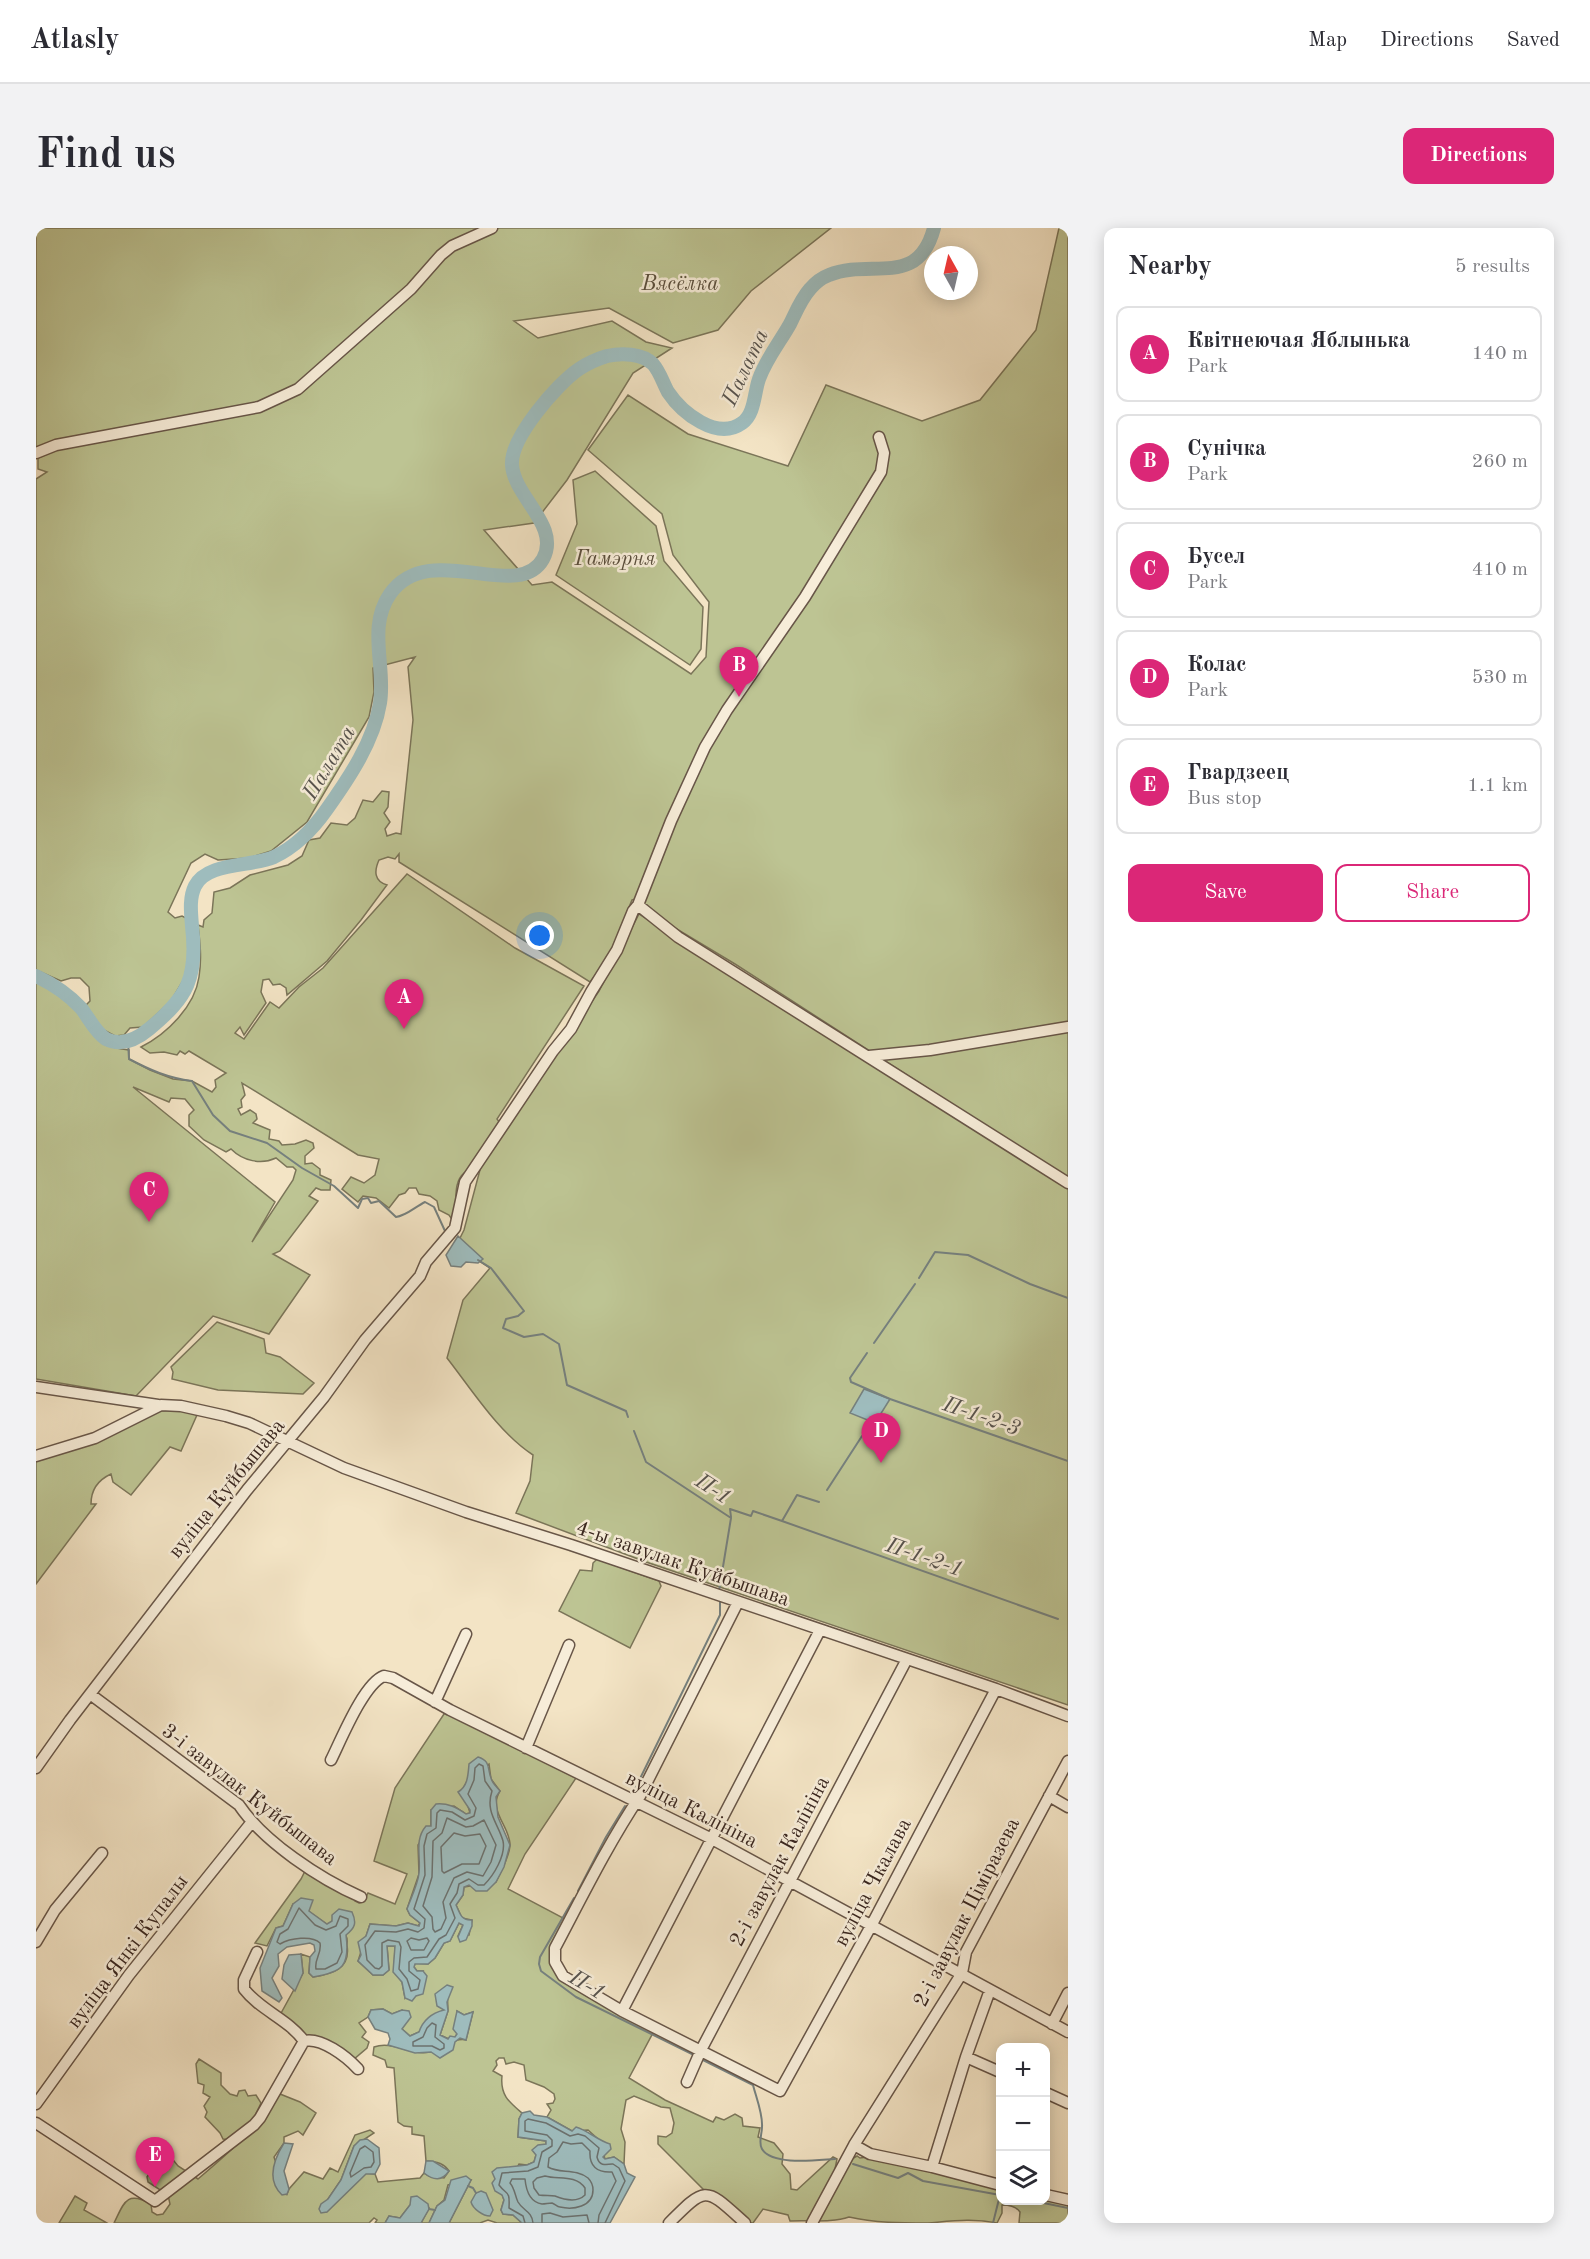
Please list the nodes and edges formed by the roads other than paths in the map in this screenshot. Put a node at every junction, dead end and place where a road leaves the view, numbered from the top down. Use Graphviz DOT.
graph roads {
  1 [pos="492,228"];
  2 [pos="879,437"];
  3 [pos="36,453"];
  4 [pos="638,905"];
  5 [pos="1068,1027"];
  6 [pos="869,1056"];
  7 [pos="1068,1183"];
  8 [pos="36,1387"];
  9 [pos="161,1405"];
  10 [pos="287,1442"];
  11 [pos="36,1456"];
  12 [pos="738,1602"];
  13 [pos="820,1630"];
  14 [pos="466,1634"];
  15 [pos="569,1645"];
  16 [pos="907,1659"];
  17 [pos="996,1689"];
  18 [pos="90,1694"];
  19 [pos="435,1702"];
  20 [pos="1068,1716"];
  21 [pos="526,1748"];
  22 [pos="331,1760"];
  23 [pos="1068,1761"];
  24 [pos="36,1768"];
  25 [pos="1048,1796"];
  26 [pos="636,1803"];
  27 [pos="1068,1807"];
  28 [pos="251,1823"];
  29 [pos="712,1839"];
  30 [pos="102,1853"];
  31 [pos="790,1882"];
  32 [pos="361,1897"];
  33 [pos="871,1926"];
  34 [pos="36,1942"];
  35 [pos="257,1952"];
  36 [pos="962,1973"];
  37 [pos="990,1990"];
  38 [pos="1068,1993"];
  39 [pos="622,2011"];
  40 [pos="1052,2024"];
  41 [pos="1068,2032"];
  42 [pos="304,2041"];
  43 [pos="701,2050"];
  44 [pos="966,2056"];
  45 [pos="358,2069"];
  46 [pos="996,2070"];
  47 [pos="687,2082"];
  48 [pos="1050,2095"];
  49 [pos="1068,2103"];
  50 [pos="36,2104"];
  51 [pos="36,2123"];
  52 [pos="854,2145"];
  53 [pos="932,2167"];
  54 [pos="996,2184"];
  55 [pos="1050,2196"];
  56 [pos="1068,2200"];
  57 [pos="669,2223"];
  58 [pos="745,2223"];
  59 [pos="812,2223"];
  1 -- 3 [label="street"];
  2 -- 4 [label="street"];
  4 -- 6 [label="street"];
  4 -- 10 [label="street, вуліца Куйбышава"];
  5 -- 6 [label="street"];
  6 -- 7 [label="street"];
  8 -- 9 [label="street, 4-ы завулак Куйбышава"];
  9 -- 10 [label="street, 4-ы завулак Куйбышава"];
  9 -- 11 [label="street"];
  10 -- 12 [label="street, 4-ы завулак Куйбышава"];
  10 -- 18 [label="street, вуліца Куйбышава"];
  12 -- 13 [label="street, 4-ы завулак Куйбышава"];
  12 -- 26 [label="street"];
  13 -- 16 [label="street, 4-ы завулак Куйбышава"];
  13 -- 29 [label="street"];
  14 -- 19 [label="street"];
  15 -- 21 [label="street"];
  16 -- 17 [label="street, 4-ы завулак Куйбышава"];
  16 -- 31 [label="street, 2-і завулак Калініна"];
  17 -- 20 [label="street, 4-ы завулак Куйбышава"];
  17 -- 33 [label="street, вуліца Чкалава"];
  18 -- 24 [label="street, вуліца Куйбышава"];
  18 -- 28 [label="street, 3-і завулак Куйбышава"];
  19 -- 21 [label="street, вуліца Калініна"];
  19 -- 22 [label="street, вуліца Калініна"];
  21 -- 26 [label="street, вуліца Калініна"];
  23 -- 25 [label="street, 2-і завулак Ціміразева"];
  25 -- 27 [label="street"];
  25 -- 36 [label="street, 2-і завулак Ціміразева"];
  26 -- 29 [label="street, вуліца Калініна"];
  26 -- 39 [label="street"];
  28 -- 32 [label="street, 3-і завулак Куйбышава"];
  28 -- 50 [label="street, вуліца Янкі Купалы"];
  29 -- 31 [label="street, вуліца Калініна"];
  29 -- 39 [label="street"];
  30 -- 34 [label="street"];
  31 -- 33 [label="street, вуліца Калініна"];
  31 -- 43 [label="street, 2-і завулак Калініна"];
  33 -- 36 [label="street, вуліца Калініна"];
  33 -- 43 [label="street, вуліца Чкалава"];
  35 -- 42 [label="street"];
  36 -- 37 [label="street, вуліца Калініна"];
  36 -- 52 [label="street, 2-і завулак Ціміразева"];
  37 -- 40 [label="street, вуліца Калініна"];
  37 -- 44 [label="street"];
  38 -- 40 [label="street"];
  39 -- 43 [label="street"];
  40 -- 41 [label="street, вуліца Калініна"];
  42 -- 45 [label="street"];
  42 -- 51 [label="street"];
  43 -- 47 [label="street, 2-і завулак Калініна"];
  44 -- 46 [label="street"];
  44 -- 53 [label="street"];
  48 -- 49 [label="street"];
  52 -- 53 [label="street"];
  52 -- 59 [label="street, 2-і завулак Ціміразева"];
  53 -- 54 [label="street"];
  55 -- 56 [label="street"];
  57 -- 58 [label="street"];
}
